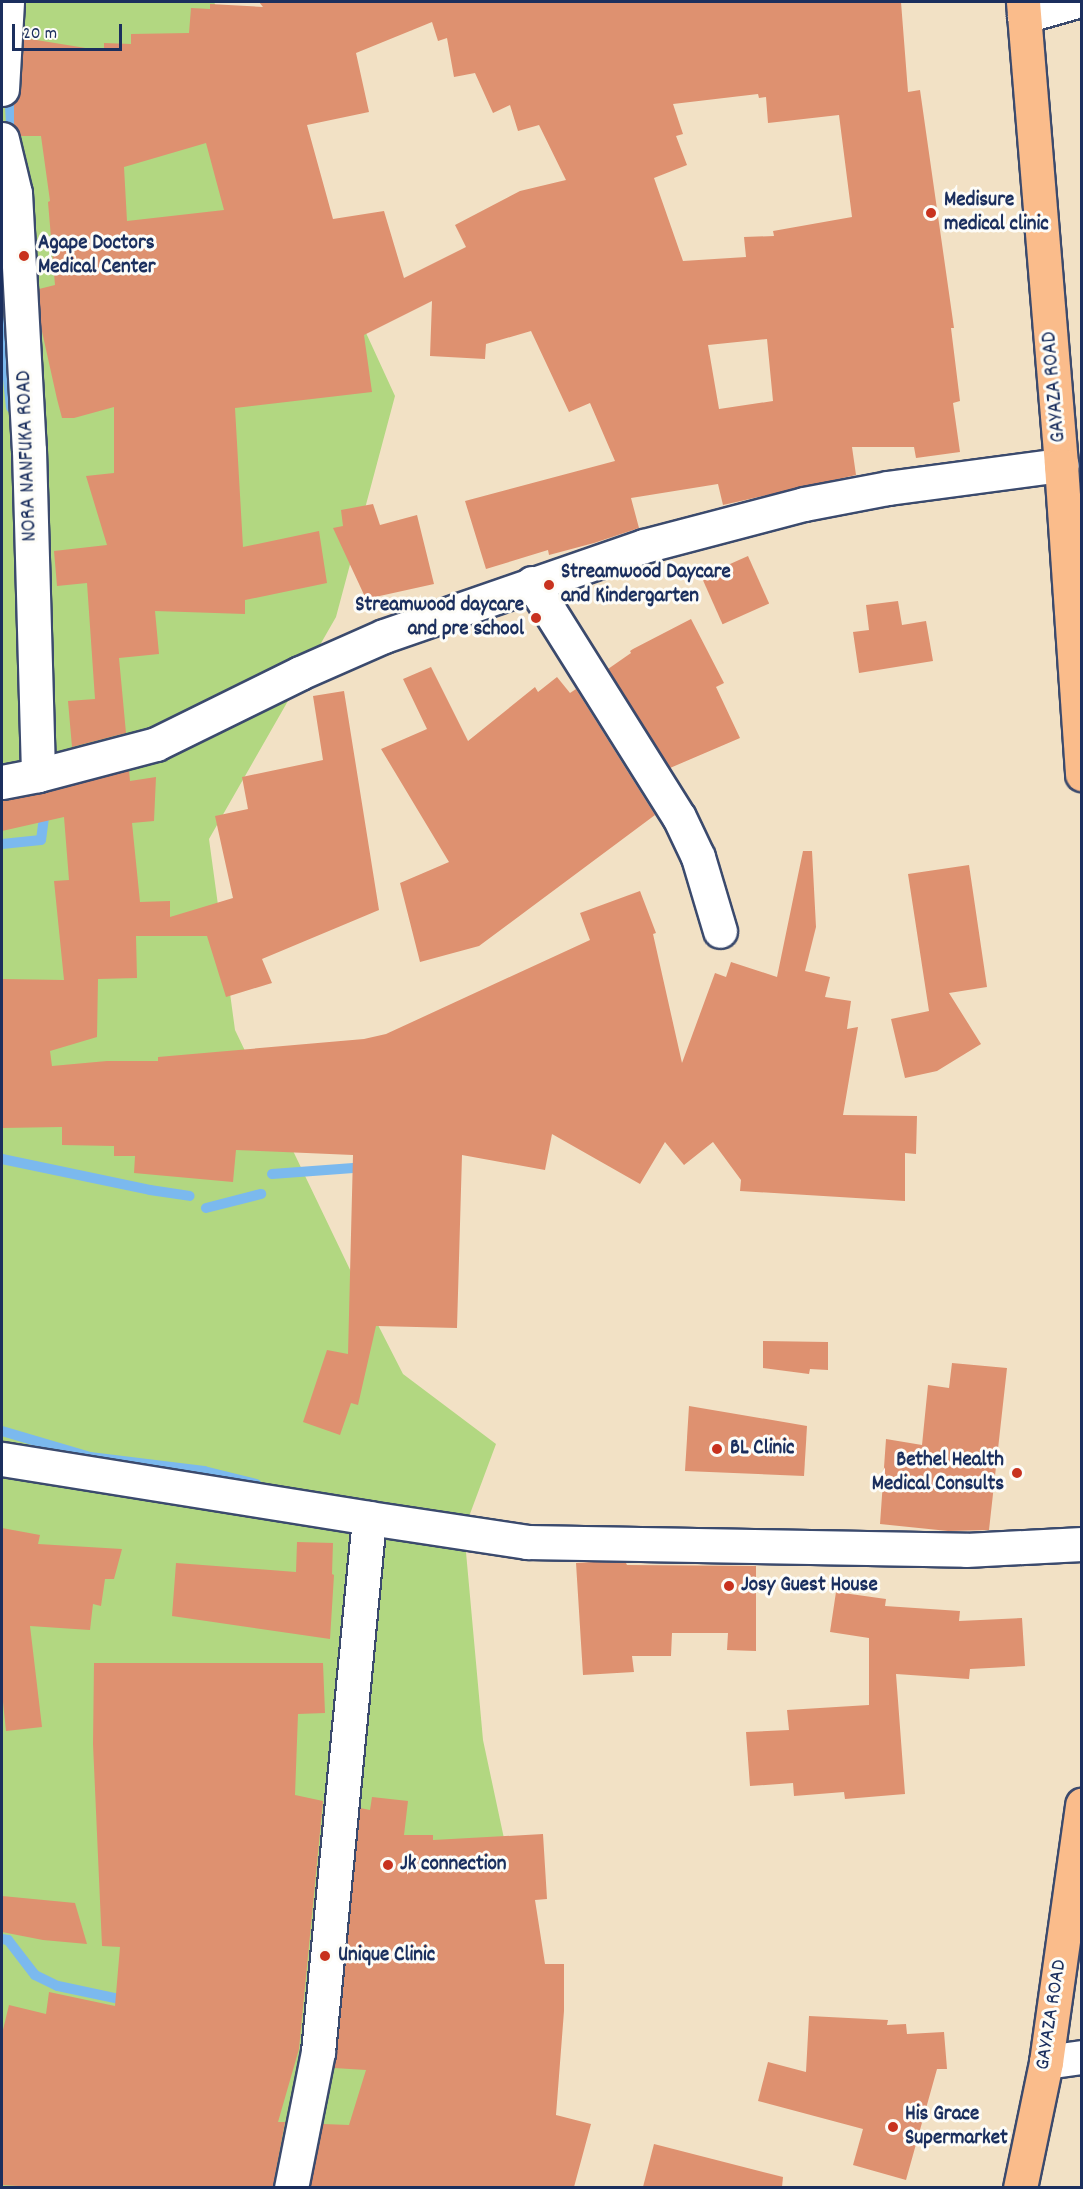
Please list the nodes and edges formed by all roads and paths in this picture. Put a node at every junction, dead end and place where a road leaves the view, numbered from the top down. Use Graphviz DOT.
graph roads {
  1 [pos="7,2"];
  2 [pos="1073,2"];
  3 [pos="1023,9"];
  4 [pos="2,79"];
  5 [pos="2,89"];
  6 [pos="2,139"];
  7 [pos="10,262"];
  8 [pos="1062,465"];
  9 [pos="532,583"];
  10 [pos="1082,774"];
  11 [pos="38,775"];
  12 [pos="2,782"];
  13 [pos="720,931"];
  14 [pos="2,1459"];
  15 [pos="369,1518"];
  16 [pos="1082,1544"];
  17 [pos="1082,1805"];
  18 [pos="1082,2057"];
  19 [pos="1046,2062"];
  20 [pos="291,2187"];
  21 [pos="1020,2187"];
  1 -- 4 [label="street"];
  2 -- 3 [label="street"];
  3 -- 8 [label="main road, GAYAZA ROAD"];
  4 -- 5 [label="street"];
  6 -- 7 [label="street, NORA NANFUKA ROAD"];
  7 -- 11 [label="street, NORA NANFUKA ROAD"];
  8 -- 9 [label="street"];
  8 -- 10 [label="main road, GAYAZA ROAD"];
  9 -- 11 [label="street"];
  9 -- 13 [label="street"];
  11 -- 12 [label="street"];
  14 -- 15 [label="street"];
  15 -- 16 [label="street"];
  15 -- 20 [label="street"];
  17 -- 19 [label="main road, GAYAZA ROAD"];
  18 -- 19 [label="street"];
  19 -- 21 [label="main road, GAYAZA ROAD"];
}
